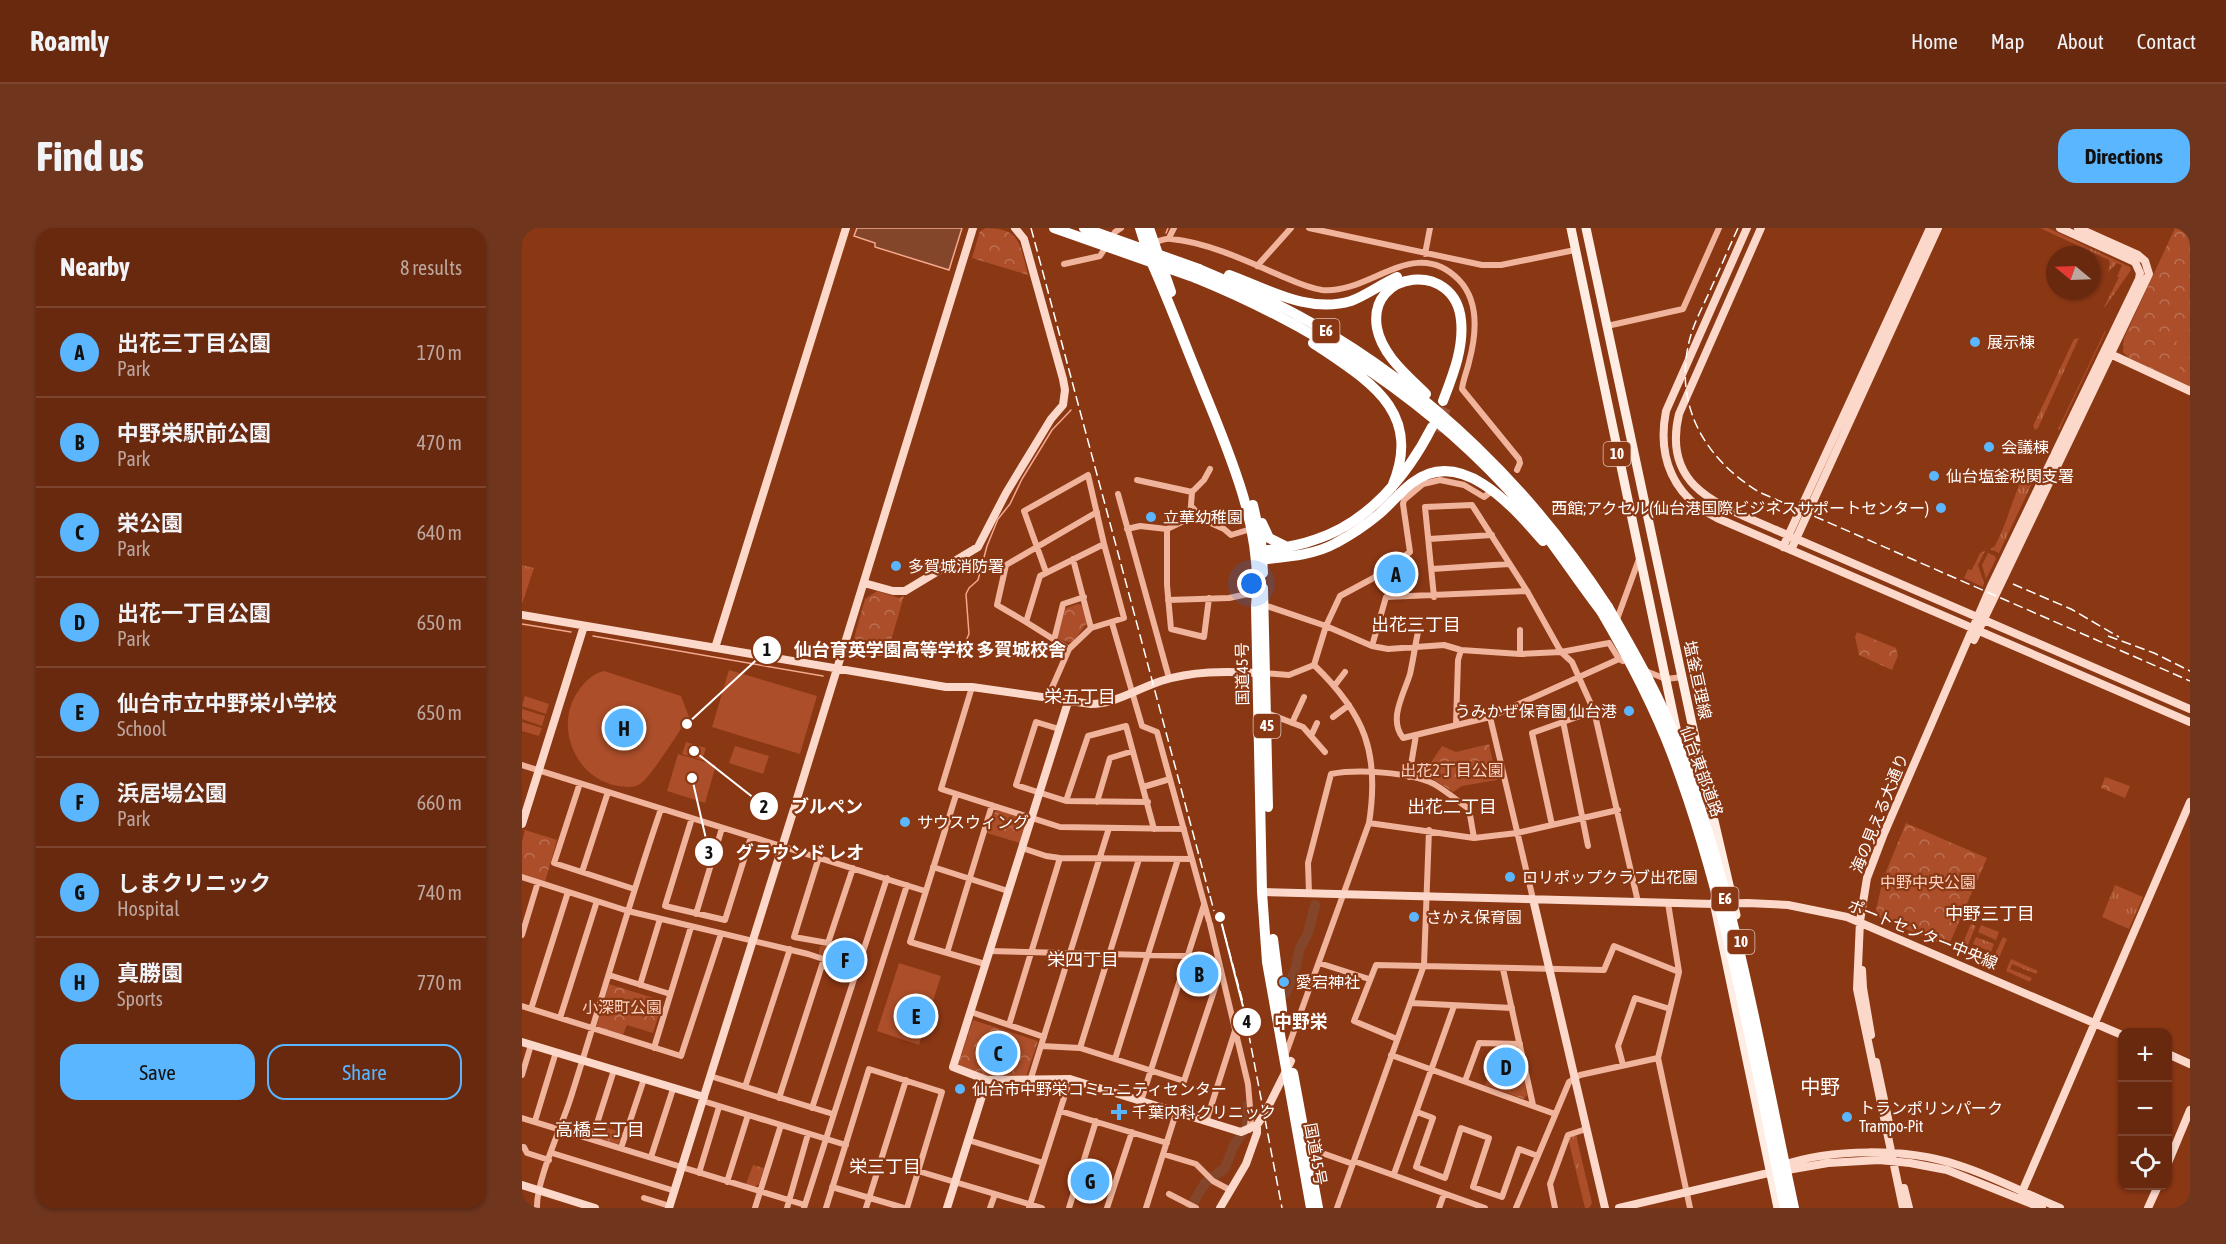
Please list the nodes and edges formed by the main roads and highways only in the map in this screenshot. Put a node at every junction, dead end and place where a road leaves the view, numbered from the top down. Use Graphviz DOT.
graph roads {
  1 [pos="1054,228"];
  2 [pos="1084,228"];
  3 [pos="1140,228"];
  4 [pos="1149,228"];
  5 [pos="1570,228"];
  6 [pos="1586,228"];
  7 [pos="1149,244"];
  8 [pos="1199,273"];
  9 [pos="1439,416"];
  10 [pos="1500,469"];
  11 [pos="1392,487"];
  12 [pos="1251,498"];
  13 [pos="1392,501"];
  14 [pos="1288,547"];
  15 [pos="1258,555"];
  16 [pos="1602,609"];
  17 [pos="1262,673"];
  18 [pos="1266,892"];
  19 [pos="1287,1060"];
  20 [pos="1311,1208"];
  21 [pos="1318,1208"];
  22 [pos="1778,1208"];
  23 [pos="1785,1208"];
  24 [pos="1796,1208"];
  1 -- 8 [label="highway, E6, bridge"];
  2 -- 8 [label="highway, bridge"];
  3 -- 7 [label="highway, 国道45号 / 45"];
  4 -- 7 [label="highway, 国道45号 / 45"];
  5 -- 22 [label="main road, 塩釜亘理線 / 10"];
  6 -- 24 [label="main road, 塩釜亘理線 / 10"];
  7 -- 12 [label="highway, 国道45号 / 45"];
  7 -- 15 [label="highway, 国道45号 / 45"];
  8 -- 9 [label="highway, E6"];
  8 -- 9 [label="highway"];
  8 -- 11 [label="highway"];
  9 -- 10 [label="highway, 仙台東部道路 / E6"];
  9 -- 10 [label="highway"];
  9 -- 11 [label="highway"];
  9 -- 13 [label="highway"];
  9 -- 16 [label="highway, 仙台東部道路 / E6"];
  10 -- 16 [label="highway, 仙台東部道路 / E6"];
  11 -- 14 [label="highway"];
  12 -- 14 [label="highway"];
  12 -- 15 [label="highway, 国道45号 / 45"];
  13 -- 15 [label="highway"];
  13 -- 16 [label="highway"];
  14 -- 15 [label="highway"];
  15 -- 17 [label="highway, 国道45号 / 45"];
  15 -- 17 [label="highway, 国道45号 / 45"];
  16 -- 23 [label="highway, 仙台東部道路 / E6, bridge"];
  16 -- 24 [label="highway, 仙台東部道路 / E6, bridge"];
  17 -- 18 [label="highway, 国道45号 / 45"];
  17 -- 18 [label="highway, 国道45号 / 45"];
  18 -- 19 [label="highway, 国道45号 / 45"];
  18 -- 19 [label="highway, 国道45号 / 45"];
  19 -- 20 [label="highway, 国道45号 / 45"];
  19 -- 21 [label="highway, 国道45号 / 45"];
}
